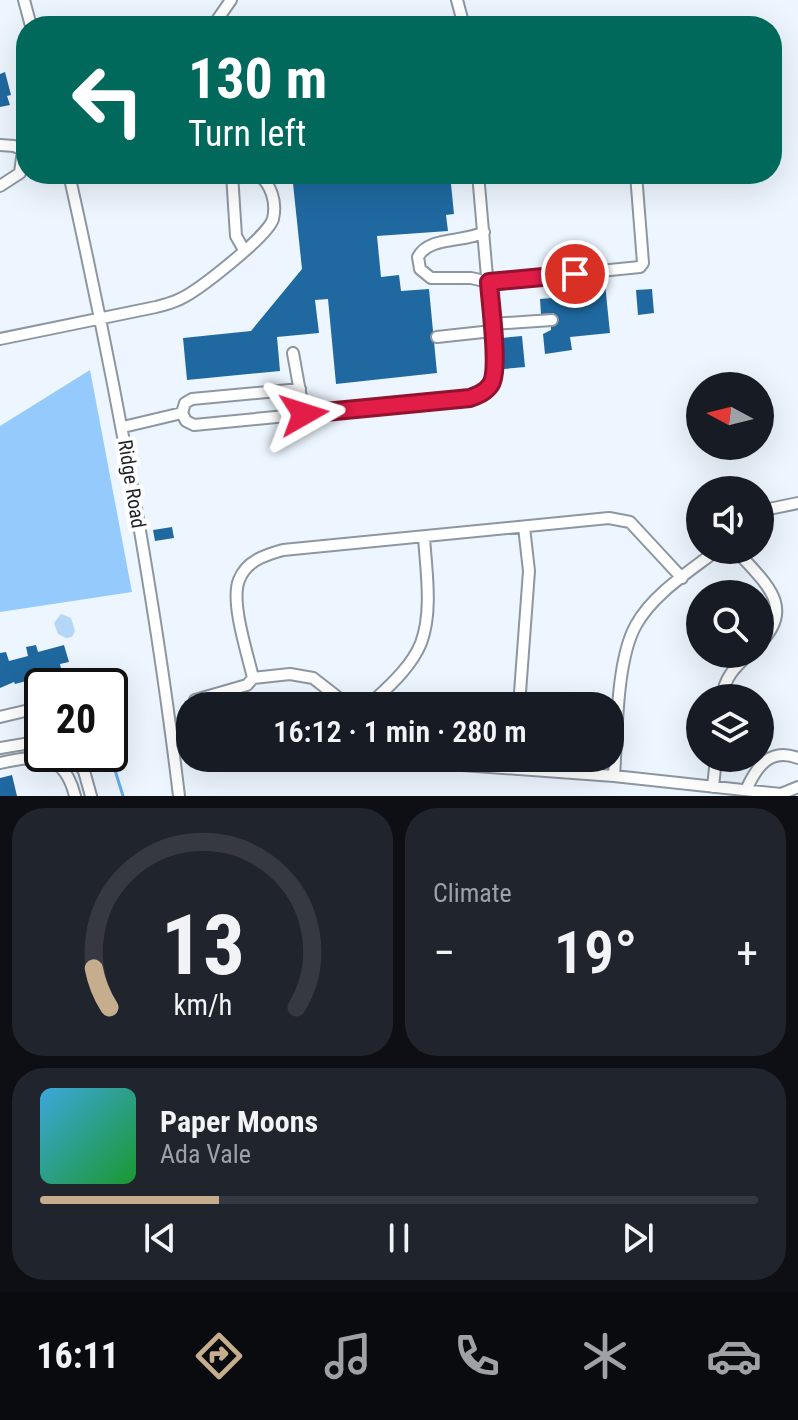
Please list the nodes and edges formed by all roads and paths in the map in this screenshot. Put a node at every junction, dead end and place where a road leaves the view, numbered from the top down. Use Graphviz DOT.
graph roads {
  1 [pos="71,184"];
  2 [pos="233,184"];
  3 [pos="268,184"];
  4 [pos="479,184"];
  5 [pos="637,184"];
  6 [pos="484,232"];
  7 [pos="244,250"];
  8 [pos="489,282"];
  9 [pos="101,318"];
  10 [pos="552,320"];
  11 [pos="492,328"];
  12 [pos="437,337"];
  13 [pos="0,339"];
  14 [pos="293,353"];
  15 [pos="300,389"];
  16 [pos="182,413"];
  17 [pos="304,414"];
  18 [pos="123,427"];
  19 [pos="798,503"];
  20 [pos="774,508"];
  21 [pos="524,527"];
  22 [pos="424,537"];
  23 [pos="700,564"];
  24 [pos="748,564"];
  25 [pos="682,578"];
  26 [pos="761,580"];
  27 [pos="774,595"];
  28 [pos="774,624"];
  29 [pos="253,678"];
  30 [pos="223,692"];
  31 [pos="331,692"];
  32 [pos="382,692"];
  33 [pos="520,692"];
  34 [pos="24,711"];
  35 [pos="0,717"];
  36 [pos="24,744"];
  37 [pos="0,748"];
  38 [pos="24,758"];
  39 [pos="798,758"];
  40 [pos="0,763"];
  41 [pos="64,772"];
  42 [pos="84,772"];
  43 [pos="581,772"];
  44 [pos="715,772"];
  45 [pos="614,776"];
  46 [pos="88,783"];
  47 [pos="713,787"];
  48 [pos="798,787"];
  49 [pos="746,790"];
  50 [pos="74,792"];
  51 [pos="780,795"];
  52 [pos="91,796"];
  53 [pos="179,796"];
  1 -- 9 [label="street, Ridge Road"];
  2 -- 7 [label="street"];
  3 -- 7 [label="street"];
  4 -- 6 [label="street"];
  5 -- 8 [label="street"];
  6 -- 8 [label="street"];
  6 -- 8 [label="street"];
  7 -- 9 [label="street"];
  8 -- 11 [label="street"];
  9 -- 13 [label="street"];
  9 -- 18 [label="street, Ridge Road"];
  10 -- 11 [label="street"];
  11 -- 12 [label="street"];
  11 -- 17 [label="street"];
  14 -- 15 [label="street"];
  15 -- 16 [label="street"];
  15 -- 17 [label="street"];
  16 -- 17 [label="street"];
  16 -- 18 [label="street"];
  18 -- 53 [label="street, Ridge Road"];
  19 -- 20 [label="street"];
  21 -- 22 [label="street"];
  21 -- 25 [label="street"];
  21 -- 33 [label="street"];
  22 -- 29 [label="street"];
  22 -- 32 [label="street"];
  23 -- 25 [label="street"];
  24 -- 26 [label="street"];
  25 -- 45 [label="street"];
  27 -- 28 [label="street"];
  29 -- 30 [label="street"];
  29 -- 31 [label="street"];
  34 -- 35 [label="street"];
  36 -- 37 [label="street"];
  38 -- 40 [label="street"];
  39 -- 49 [label="street"];
  41 -- 50 [label="street"];
  42 -- 46 [label="street"];
  43 -- 45 [label="street"];
  44 -- 47 [label="street"];
  45 -- 47 [label="street"];
  46 -- 50 [label="street"];
  46 -- 52 [label="street"];
  47 -- 49 [label="street"];
  48 -- 51 [label="street"];
  49 -- 51 [label="street"];
}
